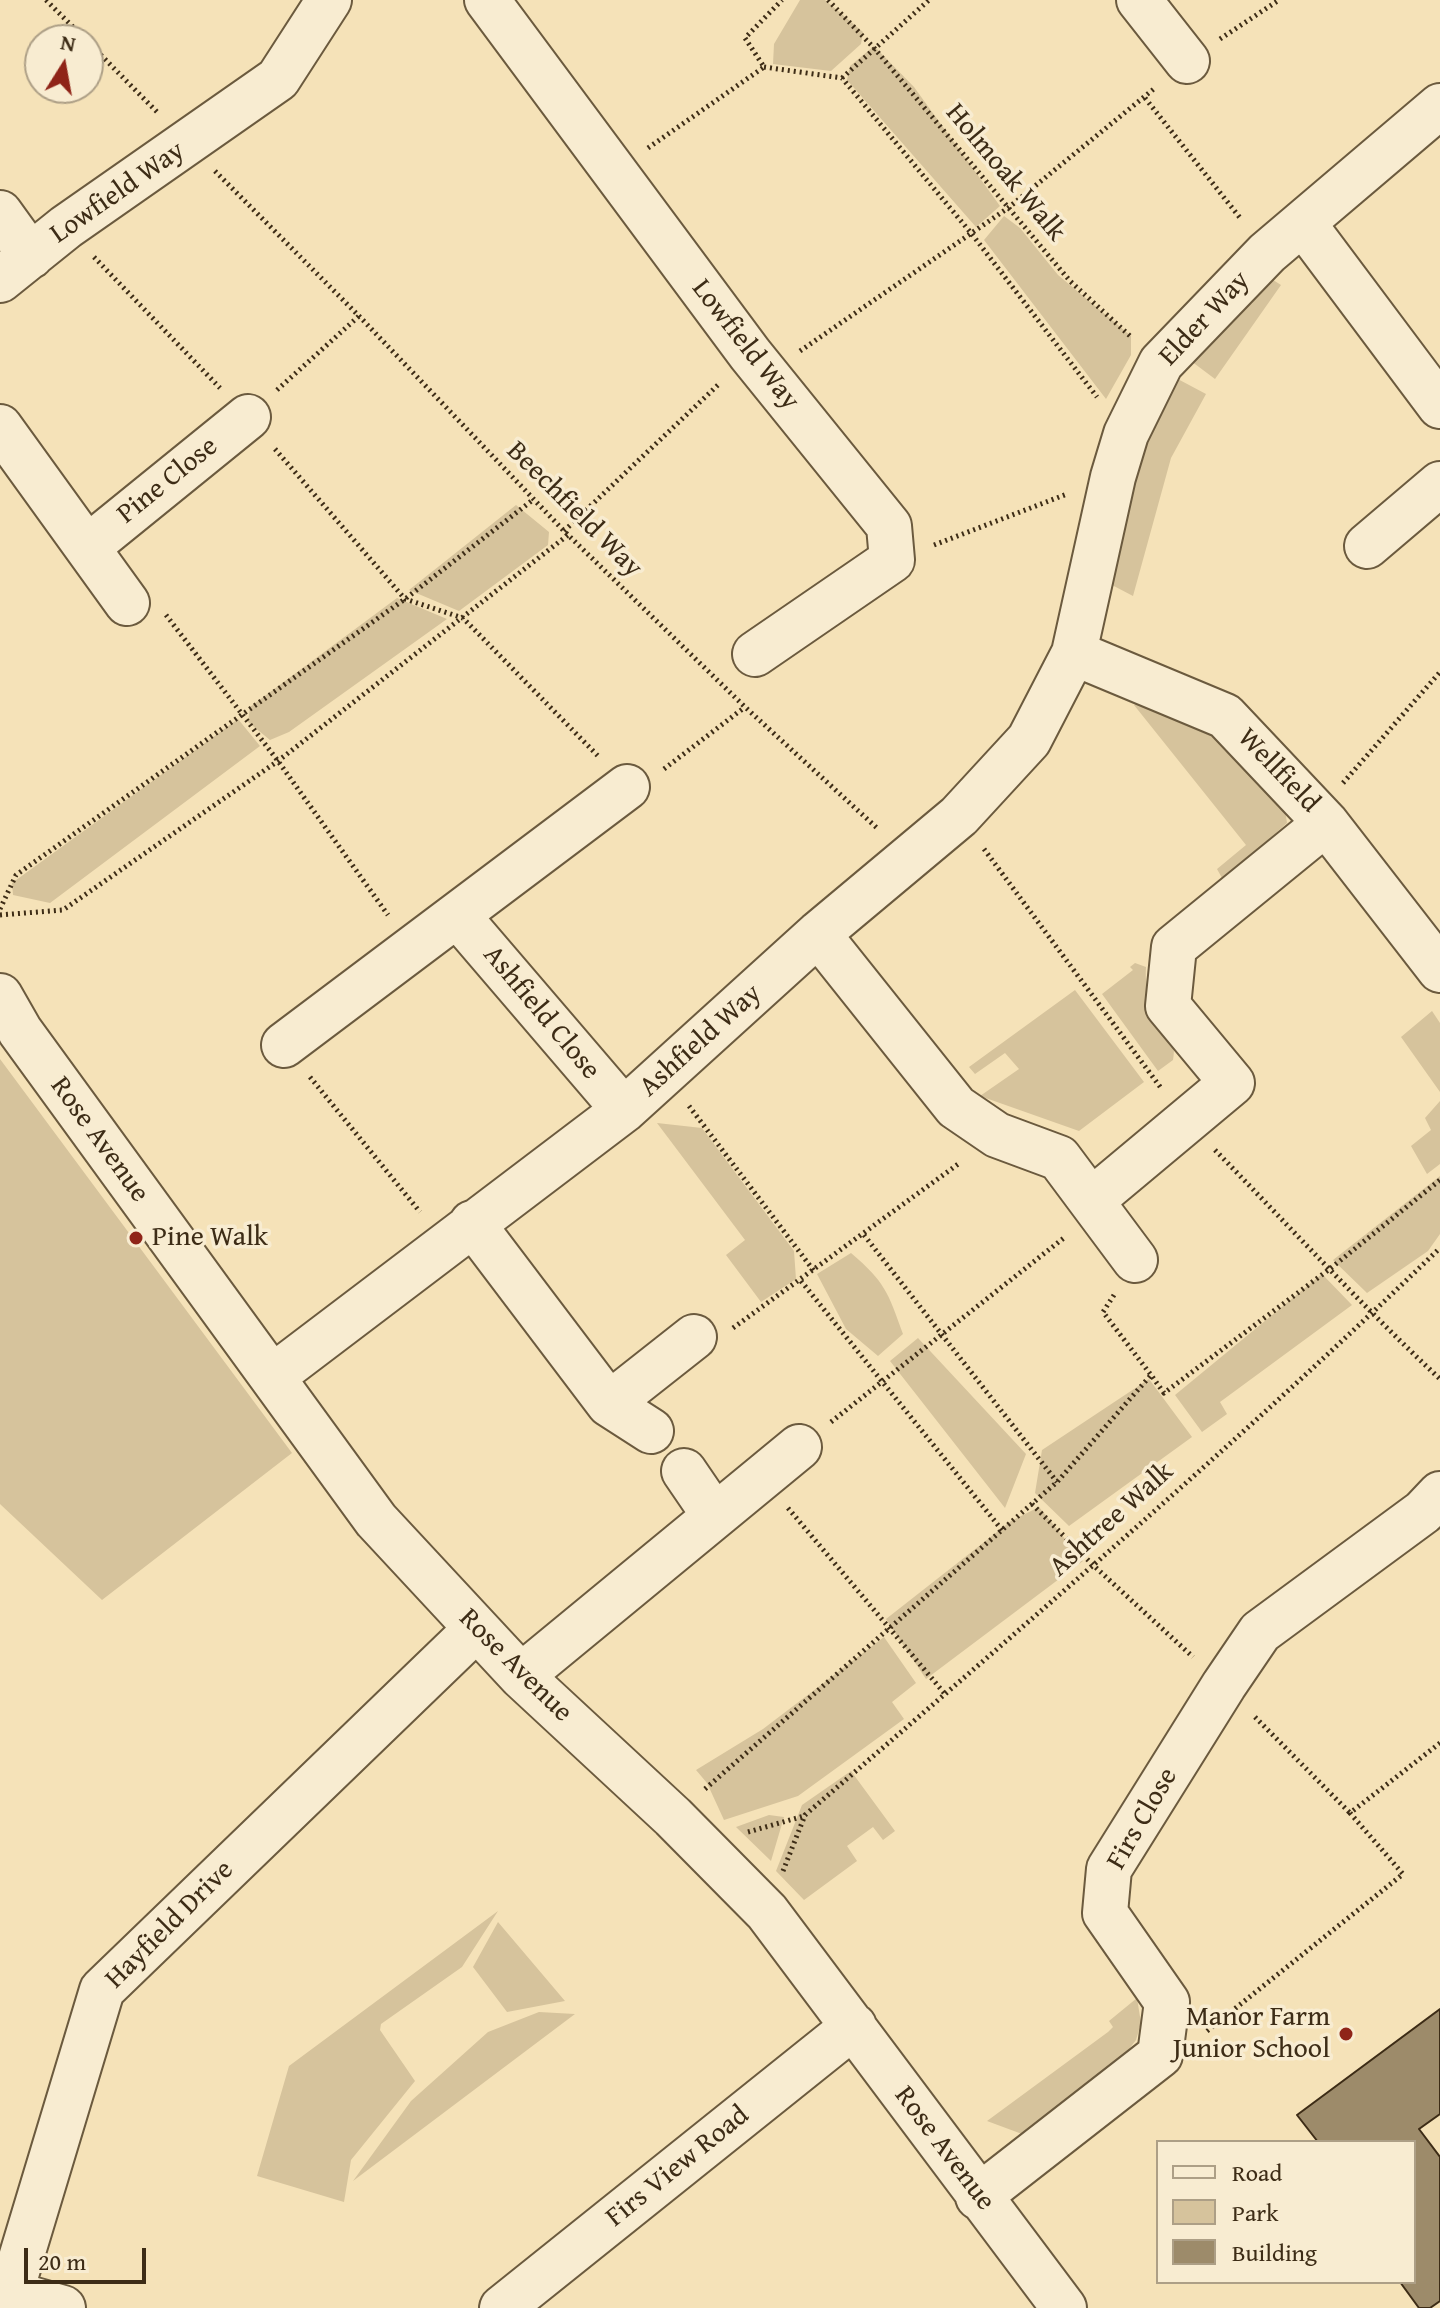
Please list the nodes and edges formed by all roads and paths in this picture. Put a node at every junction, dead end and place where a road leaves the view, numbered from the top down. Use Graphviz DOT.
graph roads {
  1 [pos="46,0"];
  2 [pos="329,0"];
  3 [pos="487,0"];
  4 [pos="782,0"];
  5 [pos="828,0"];
  6 [pos="929,0"];
  7 [pos="1139,0"];
  8 [pos="1279,0"];
  9 [pos="70,24"];
  10 [pos="875,49"];
  11 [pos="104,58"];
  12 [pos="1187,61"];
  13 [pos="764,67"];
  14 [pos="842,78"];
  15 [pos="1145,98"];
  16 [pos="1440,106"];
  17 [pos="188,143"];
  18 [pos="614,172"];
  19 [pos="1008,208"];
  20 [pos="0,213"];
  21 [pos="1303,223"];
  22 [pos="66,227"];
  23 [pos="971,233"];
  24 [pos="1267,253"];
  25 [pos="15,268"];
  26 [pos="359,316"];
  27 [pos="1161,363"];
  28 [pos="758,364"];
  29 [pos="1440,406"];
  30 [pos="248,417"];
  31 [pos="0,427"];
  32 [pos="1126,434"];
  33 [pos="1113,477"];
  34 [pos="1440,484"];
  35 [pos="534,499"];
  36 [pos="566,533"];
  37 [pos="89,546"];
  38 [pos="1367,546"];
  39 [pos="892,560"];
  40 [pos="405,599"];
  41 [pos="127,603"];
  42 [pos="463,618"];
  43 [pos="1074,653"];
  44 [pos="755,654"];
  45 [pos="1440,672"];
  46 [pos="745,707"];
  47 [pos="243,715"];
  48 [pos="278,761"];
  49 [pos="627,787"];
  50 [pos="889,821"];
  51 [pos="1326,823"];
  52 [pos="0,912"];
  53 [pos="457,915"];
  54 [pos="818,934"];
  55 [pos="412,949"];
  56 [pos="1437,958"];
  57 [pos="0,996"];
  58 [pos="284,1045"];
  59 [pos="665,1074"];
  60 [pos="624,1110"];
  61 [pos="997,1135"];
  62 [pos="1440,1180"];
  63 [pos="1096,1205"];
  64 [pos="459,1234"];
  65 [pos="864,1235"];
  66 [pos="1440,1248"];
  67 [pos="1135,1260"];
  68 [pos="814,1271"];
  69 [pos="801,1281"];
  70 [pos="940,1335"];
  71 [pos="694,1337"];
  72 [pos="1151,1375"];
  73 [pos="272,1377"];
  74 [pos="883,1381"];
  75 [pos="609,1404"];
  76 [pos="651,1431"];
  77 [pos="799,1447"];
  78 [pos="684,1471"];
  79 [pos="762,1477"];
  80 [pos="1057,1482"];
  81 [pos="1440,1494"];
  82 [pos="714,1515"];
  83 [pos="1002,1530"];
  84 [pos="889,1628"];
  85 [pos="476,1629"];
  86 [pos="521,1676"];
  87 [pos="945,1694"];
  88 [pos="1440,1743"];
  89 [pos="805,1815"];
  90 [pos="688,1832"];
  91 [pos="767,1912"];
  92 [pos="854,2026"];
  93 [pos="1195,2041"];
  94 [pos="978,2197"];
  95 [pos="8,2300"];
  96 [pos="63,2308"];
  97 [pos="502,2308"];
  98 [pos="1064,2308"];
  1 -- 9 [label="path, Beechfield Way"];
  2 -- 17 [label="street, Lowfield Way"];
  3 -- 18 [label="street, Lowfield Way"];
  4 -- 13 [label="path"];
  5 -- 10 [label="path, Holmoak Walk"];
  6 -- 10 [label="path"];
  7 -- 12 [label="street"];
  8 -- 12 [label="path"];
  10 -- 14 [label="path"];
  10 -- 19 [label="path, Holmoak Walk"];
  11 -- 17 [label="path, Beechfield Way"];
  12 -- 15 [label="path"];
  13 -- 14 [label="path"];
  13 -- 18 [label="path"];
  14 -- 23 [label="path"];
  15 -- 19 [label="path"];
  15 -- 24 [label="path"];
  16 -- 21 [label="street, Elder Way"];
  17 -- 22 [label="street, Lowfield Way"];
  17 -- 26 [label="path, Beechfield Way"];
  18 -- 28 [label="street, Lowfield Way"];
  19 -- 23 [label="path"];
  19 -- 27 [label="path, Holmoak Walk"];
  20 -- 25 [label="street"];
  21 -- 24 [label="street, Elder Way"];
  21 -- 29 [label="street"];
  22 -- 25 [label="street, Lowfield Way"];
  22 -- 30 [label="path"];
  23 -- 28 [label="path"];
  23 -- 32 [label="path"];
  24 -- 27 [label="street, Elder Way"];
  26 -- 30 [label="path"];
  26 -- 35 [label="path, Beechfield Way"];
  27 -- 32 [label="street, Elder Way"];
  28 -- 36 [label="path"];
  28 -- 39 [label="street, Lowfield Way"];
  30 -- 37 [label="street, Pine Close"];
  30 -- 40 [label="path"];
  31 -- 37 [label="street"];
  32 -- 33 [label="street, Elder Way"];
  33 -- 39 [label="path"];
  33 -- 43 [label="street, Elder Way"];
  34 -- 38 [label="street"];
  35 -- 36 [label="path, Beechfield Way"];
  35 -- 40 [label="path"];
  36 -- 42 [label="path"];
  36 -- 46 [label="path, Beechfield Way"];
  37 -- 41 [label="street"];
  39 -- 44 [label="street"];
  40 -- 42 [label="path"];
  40 -- 47 [label="path"];
  41 -- 47 [label="path"];
  42 -- 48 [label="path"];
  42 -- 49 [label="path"];
  43 -- 51 [label="street, Wellfield"];
  43 -- 54 [label="street, Ashfield Way"];
  45 -- 51 [label="path"];
  46 -- 49 [label="path"];
  46 -- 50 [label="path, Beechfield Way"];
  47 -- 48 [label="path"];
  47 -- 52 [label="path"];
  48 -- 52 [label="path"];
  48 -- 55 [label="path"];
  49 -- 53 [label="street"];
  51 -- 56 [label="street, Wellfield"];
  51 -- 63 [label="street"];
  53 -- 55 [label="street"];
  53 -- 60 [label="street, Ashfield Close"];
  54 -- 59 [label="street, Ashfield Way"];
  54 -- 61 [label="street"];
  55 -- 58 [label="street"];
  57 -- 73 [label="street, Rose Avenue"];
  58 -- 64 [label="path"];
  59 -- 60 [label="street, Ashfield Way"];
  59 -- 68 [label="path"];
  60 -- 64 [label="street, Ashfield Way"];
  61 -- 63 [label="street"];
  61 -- 65 [label="path"];
  62 -- 72 [label="path"];
  63 -- 67 [label="street"];
  63 -- 70 [label="path"];
  64 -- 73 [label="street, Ashfield Way"];
  64 -- 75 [label="street"];
  65 -- 68 [label="path"];
  65 -- 70 [label="path"];
  66 -- 87 [label="path, Ashtree Walk"];
  67 -- 72 [label="path"];
  68 -- 69 [label="path"];
  69 -- 71 [label="path"];
  69 -- 74 [label="path"];
  70 -- 74 [label="path"];
  70 -- 80 [label="path"];
  71 -- 75 [label="street"];
  72 -- 80 [label="path"];
  73 -- 85 [label="street, Rose Avenue"];
  74 -- 77 [label="path"];
  74 -- 83 [label="path"];
  75 -- 76 [label="street"];
  77 -- 79 [label="street"];
  78 -- 82 [label="street"];
  79 -- 82 [label="street"];
  79 -- 84 [label="path"];
  80 -- 83 [label="path"];
  81 -- 94 [label="street, Firs Close"];
  82 -- 86 [label="street"];
  83 -- 84 [label="path"];
  84 -- 87 [label="path"];
  84 -- 90 [label="path"];
  85 -- 86 [label="street, Rose Avenue"];
  85 -- 95 [label="street, Hayfield Drive"];
  86 -- 90 [label="street, Rose Avenue"];
  87 -- 89 [label="path, Ashtree Walk"];
  88 -- 93 [label="path"];
  89 -- 90 [label="path, Ashtree Walk"];
  89 -- 91 [label="path, Ashtree Walk"];
  90 -- 91 [label="street, Rose Avenue"];
  91 -- 92 [label="street, Rose Avenue"];
  92 -- 94 [label="street, Rose Avenue"];
  92 -- 97 [label="street, Firs View Road"];
  94 -- 98 [label="street, Rose Avenue"];
  95 -- 96 [label="street"];
}
